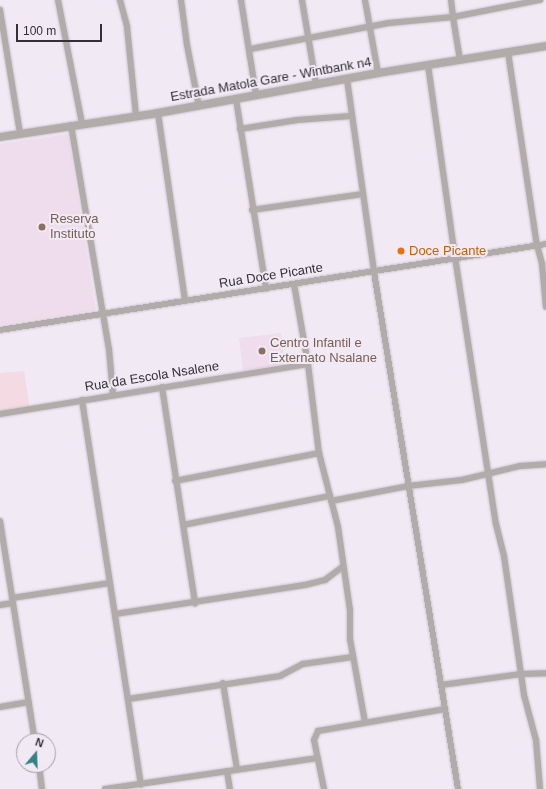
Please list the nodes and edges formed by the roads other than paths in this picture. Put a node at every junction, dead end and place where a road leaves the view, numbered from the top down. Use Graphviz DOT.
graph roads {
  1 [pos="58,0"];
  2 [pos="120,0"];
  3 [pos="182,0"];
  4 [pos="241,0"];
  5 [pos="302,0"];
  6 [pos="365,0"];
  7 [pos="450,0"];
  8 [pos="540,0"];
  9 [pos="0,10"];
  10 [pos="453,17"];
  11 [pos="371,28"];
  12 [pos="308,38"];
  13 [pos="546,46"];
  14 [pos="250,49"];
  15 [pos="508,52"];
  16 [pos="460,60"];
  17 [pos="428,65"];
  18 [pos="378,73"];
  19 [pos="347,80"];
  20 [pos="316,84"];
  21 [pos="256,95"];
  22 [pos="236,99"];
  23 [pos="199,106"];
  24 [pos="158,113"];
  25 [pos="136,115"];
  26 [pos="351,116"];
  27 [pos="82,123"];
  28 [pos="71,125"];
  29 [pos="240,129"];
  30 [pos="20,134"];
  31 [pos="0,137"];
  32 [pos="363,194"];
  33 [pos="252,210"];
  34 [pos="546,244"];
  35 [pos="537,245"];
  36 [pos="455,257"];
  37 [pos="374,272"];
  38 [pos="294,284"];
  39 [pos="266,289"];
  40 [pos="185,301"];
  41 [pos="546,307"];
  42 [pos="103,315"];
  43 [pos="0,330"];
  44 [pos="308,364"];
  45 [pos="162,387"];
  46 [pos="113,395"];
  47 [pos="82,400"];
  48 [pos="0,414"];
  49 [pos="319,453"];
  50 [pos="546,464"];
  51 [pos="490,474"];
  52 [pos="175,481"];
  53 [pos="408,486"];
  54 [pos="331,498"];
  55 [pos="0,521"];
  56 [pos="183,525"];
  57 [pos="342,567"];
  58 [pos="334,576"];
  59 [pos="344,577"];
  60 [pos="110,583"];
  61 [pos="13,601"];
  62 [pos="195,603"];
  63 [pos="0,605"];
  64 [pos="115,614"];
  65 [pos="353,657"];
  66 [pos="546,673"];
  67 [pos="521,674"];
  68 [pos="223,683"];
  69 [pos="441,685"];
  70 [pos="128,699"];
  71 [pos="29,702"];
  72 [pos="0,706"];
  73 [pos="445,708"];
  74 [pos="366,722"];
  75 [pos="34,733"];
  76 [pos="318,758"];
  77 [pos="237,769"];
  78 [pos="227,771"];
  79 [pos="40,773"];
  80 [pos="141,784"];
  81 [pos="131,787"];
  82 [pos="42,789"];
  83 [pos="105,789"];
  84 [pos="230,789"];
  85 [pos="324,789"];
  86 [pos="458,789"];
  87 [pos="540,789"];
  1 -- 27 [label="street"];
  2 -- 25 [label="street"];
  3 -- 23 [label="street"];
  4 -- 14 [label="street"];
  5 -- 12 [label="street"];
  6 -- 11 [label="street"];
  7 -- 10 [label="street"];
  8 -- 10 [label="street"];
  9 -- 30 [label="street"];
  10 -- 11 [label="street"];
  10 -- 16 [label="street"];
  11 -- 12 [label="street"];
  11 -- 18 [label="street"];
  12 -- 14 [label="street"];
  12 -- 20 [label="street"];
  13 -- 15 [label="street, Estrada Matola Gare - Wintbank n4"];
  14 -- 21 [label="street"];
  15 -- 16 [label="street, Estrada Matola Gare - Wintbank n4"];
  15 -- 35 [label="street"];
  16 -- 17 [label="street, Estrada Matola Gare - Wintbank n4"];
  17 -- 18 [label="street, Estrada Matola Gare - Wintbank n4"];
  17 -- 36 [label="street"];
  18 -- 19 [label="street, Estrada Matola Gare - Wintbank n4"];
  19 -- 20 [label="street, Estrada Matola Gare - Wintbank n4"];
  19 -- 26 [label="street"];
  20 -- 21 [label="street, Estrada Matola Gare - Wintbank n4"];
  21 -- 22 [label="street, Estrada Matola Gare - Wintbank n4"];
  22 -- 23 [label="street, Estrada Matola Gare - Wintbank n4"];
  22 -- 29 [label="street"];
  23 -- 24 [label="street, Estrada Matola Gare - Wintbank n4"];
  24 -- 25 [label="street, Estrada Matola Gare - Wintbank n4"];
  24 -- 40 [label="street"];
  25 -- 27 [label="street, Estrada Matola Gare - Wintbank n4"];
  26 -- 29 [label="street"];
  26 -- 32 [label="street"];
  27 -- 28 [label="street, Estrada Matola Gare - Wintbank n4"];
  28 -- 30 [label="street, Estrada Matola Gare - Wintbank n4"];
  28 -- 42 [label="street"];
  29 -- 33 [label="street"];
  30 -- 31 [label="street, Estrada Matola Gare - Wintbank n4"];
  32 -- 33 [label="street"];
  32 -- 37 [label="street"];
  33 -- 39 [label="street"];
  34 -- 35 [label="street, Rua Doce Picante"];
  35 -- 36 [label="street, Rua Doce Picante"];
  35 -- 41 [label="street"];
  36 -- 37 [label="street, Rua Doce Picante"];
  36 -- 51 [label="street"];
  37 -- 38 [label="street, Rua Doce Picante"];
  37 -- 53 [label="street"];
  38 -- 39 [label="street, Rua Doce Picante"];
  38 -- 44 [label="street"];
  39 -- 40 [label="street, Rua Doce Picante"];
  40 -- 42 [label="street, Rua Doce Picante"];
  42 -- 43 [label="street, Rua Doce Picante"];
  42 -- 46 [label="street"];
  44 -- 45 [label="street, Rua da Escola Nsalene"];
  44 -- 49 [label="street"];
  45 -- 46 [label="street, Rua da Escola Nsalene"];
  45 -- 52 [label="street"];
  46 -- 47 [label="street, Rua da Escola Nsalene"];
  47 -- 48 [label="street, Rua da Escola Nsalene"];
  47 -- 60 [label="street"];
  49 -- 52 [label="street"];
  49 -- 54 [label="street"];
  50 -- 51 [label="street"];
  51 -- 53 [label="street"];
  51 -- 67 [label="street"];
  52 -- 56 [label="street"];
  53 -- 54 [label="street"];
  53 -- 69 [label="street"];
  54 -- 56 [label="street"];
  54 -- 57 [label="street"];
  55 -- 61 [label="street"];
  56 -- 62 [label="street"];
  57 -- 58 [label="street"];
  57 -- 59 [label="street"];
  58 -- 59 [label="street"];
  58 -- 62 [label="street"];
  59 -- 65 [label="street"];
  60 -- 61 [label="street"];
  60 -- 64 [label="street"];
  61 -- 63 [label="street"];
  61 -- 71 [label="street"];
  62 -- 64 [label="street"];
  64 -- 70 [label="street"];
  65 -- 68 [label="street"];
  65 -- 74 [label="street"];
  66 -- 67 [label="street"];
  67 -- 69 [label="street"];
  67 -- 87 [label="street"];
  68 -- 70 [label="street"];
  68 -- 77 [label="street"];
  69 -- 73 [label="street"];
  70 -- 80 [label="street"];
  71 -- 72 [label="street"];
  71 -- 75 [label="street"];
  73 -- 74 [label="street"];
  73 -- 86 [label="street"];
  74 -- 76 [label="street"];
  76 -- 77 [label="street"];
  76 -- 85 [label="street"];
  77 -- 78 [label="street"];
  78 -- 80 [label="street"];
  78 -- 84 [label="street"];
  79 -- 82 [label="street"];
  80 -- 81 [label="street"];
  81 -- 83 [label="street"];
}
